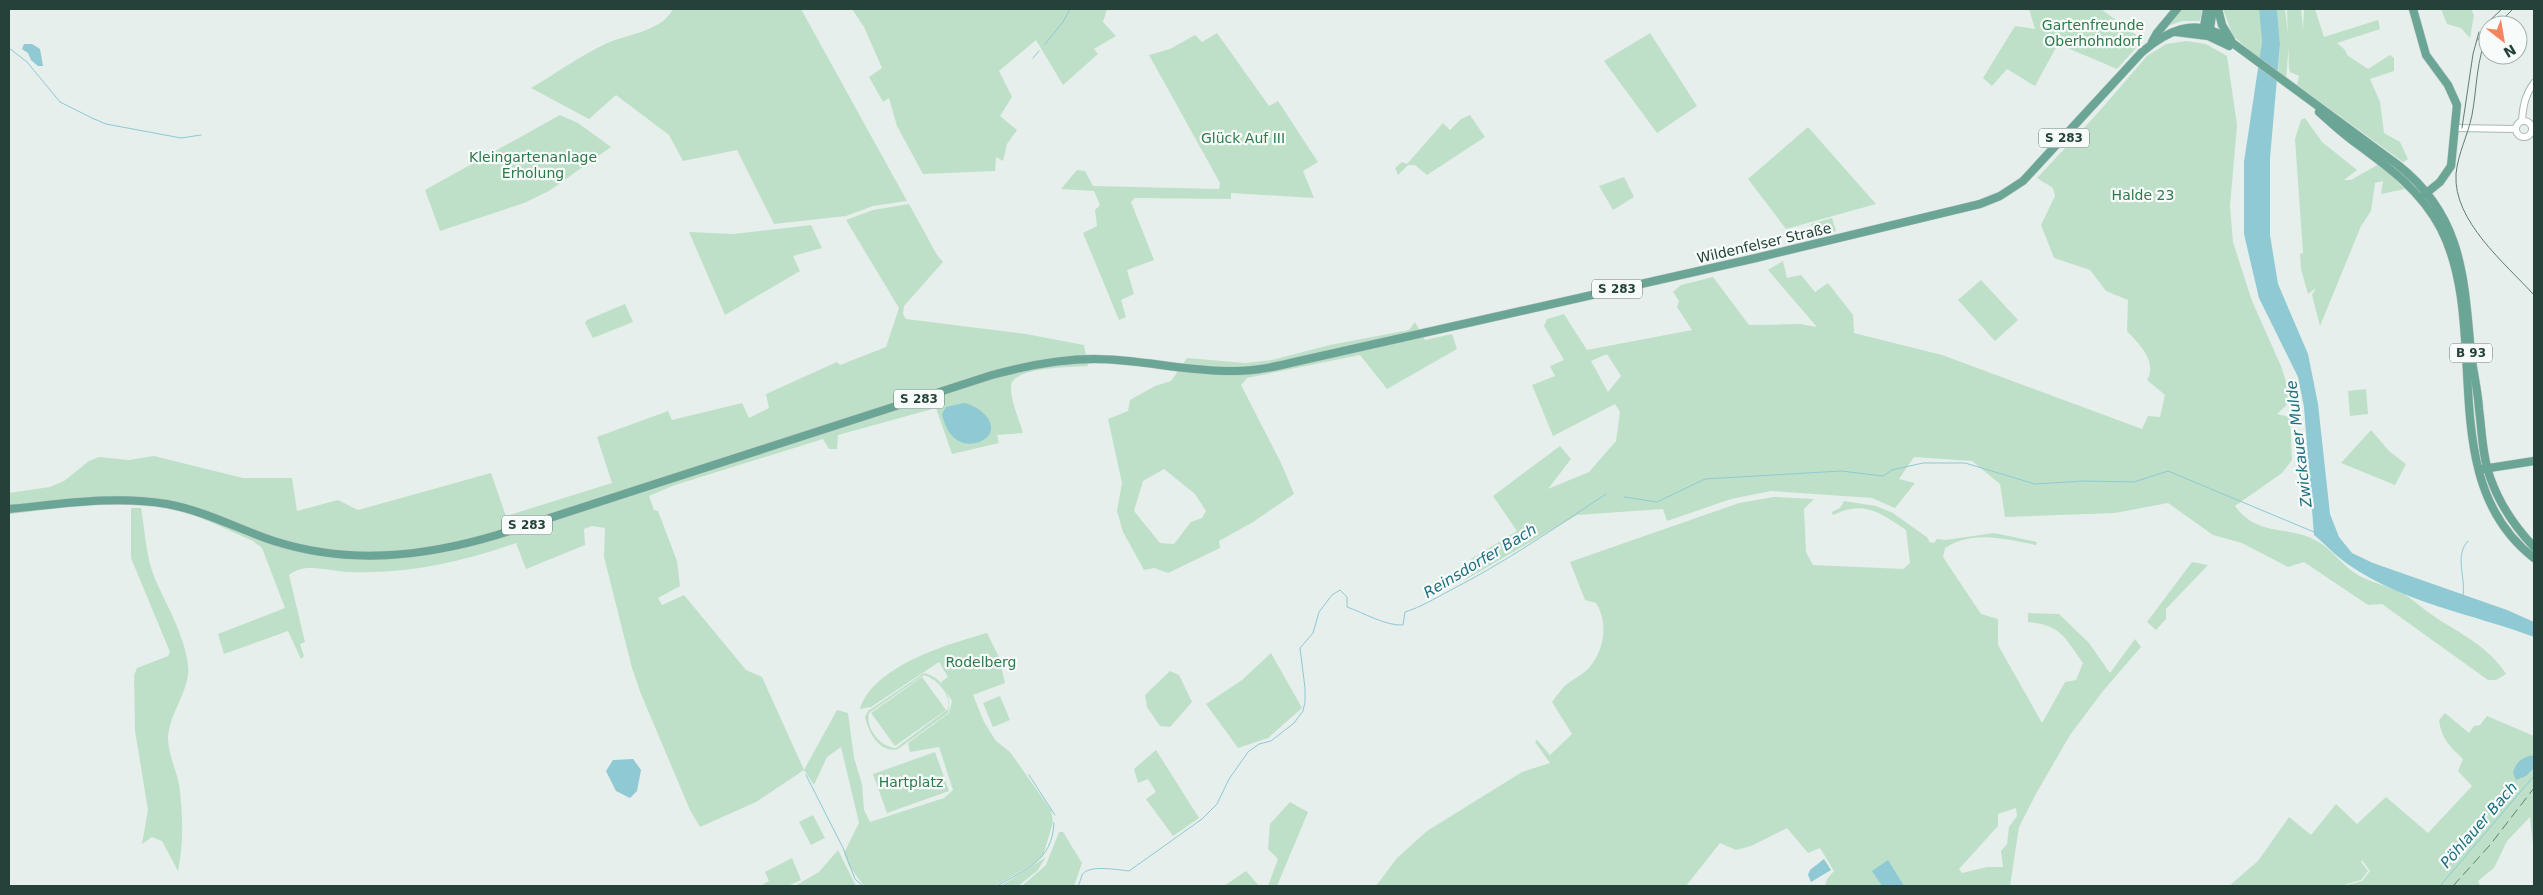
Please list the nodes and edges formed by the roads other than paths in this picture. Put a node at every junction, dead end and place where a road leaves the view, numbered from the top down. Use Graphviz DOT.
graph roads {
  1 [pos="2177,9"];
  2 [pos="2207,9"];
  3 [pos="2212,9"];
  4 [pos="2218,9"];
  5 [pos="2413,9"];
  6 [pos="2206,32"];
  7 [pos="2232,42"];
  8 [pos="2152,44"];
  9 [pos="2241,52"];
  10 [pos="2534,83"];
  11 [pos="2522,121"];
  12 [pos="2455,128"];
  13 [pos="2516,129"];
  14 [pos="2437,184"];
  15 [pos="2423,196"];
  16 [pos="2437,208"];
  17 [pos="2534,461"];
  18 [pos="2483,469"];
  19 [pos="9,509"];
  20 [pos="2534,547"];
  21 [pos="2534,558"];
  1 -- 8 [label="main road, S 283"];
  2 -- 6 [label="main road"];
  3 -- 6 [label="main road"];
  4 -- 7 [label="main road, B 93"];
  5 -- 12 [label="main road"];
  6 -- 7 [label="main road, Wildenfelser Straße / B 93"];
  6 -- 8 [label="main road, Wildenfelser Straße"];
  6 -- 9 [label="main road, B 93"];
  7 -- 9 [label="main road, B 93"];
  8 -- 19 [label="main road, Wildenfelser Straße / S 283"];
  9 -- 15 [label="main road, B 93"];
  10 -- 11 [label="street"];
  11 -- 13 [label="street"];
  11 -- 13 [label="street"];
  12 -- 13 [label="street"];
  12 -- 14 [label="main road"];
  14 -- 15 [label="main road"];
  14 -- 16 [label="main road"];
  15 -- 16 [label="main road, B 93"];
  15 -- 18 [label="main road, B 93"];
  16 -- 18 [label="main road, B 93"];
  17 -- 18 [label="main road"];
  18 -- 20 [label="main road, B 93"];
  18 -- 21 [label="main road, B 93"];
}
